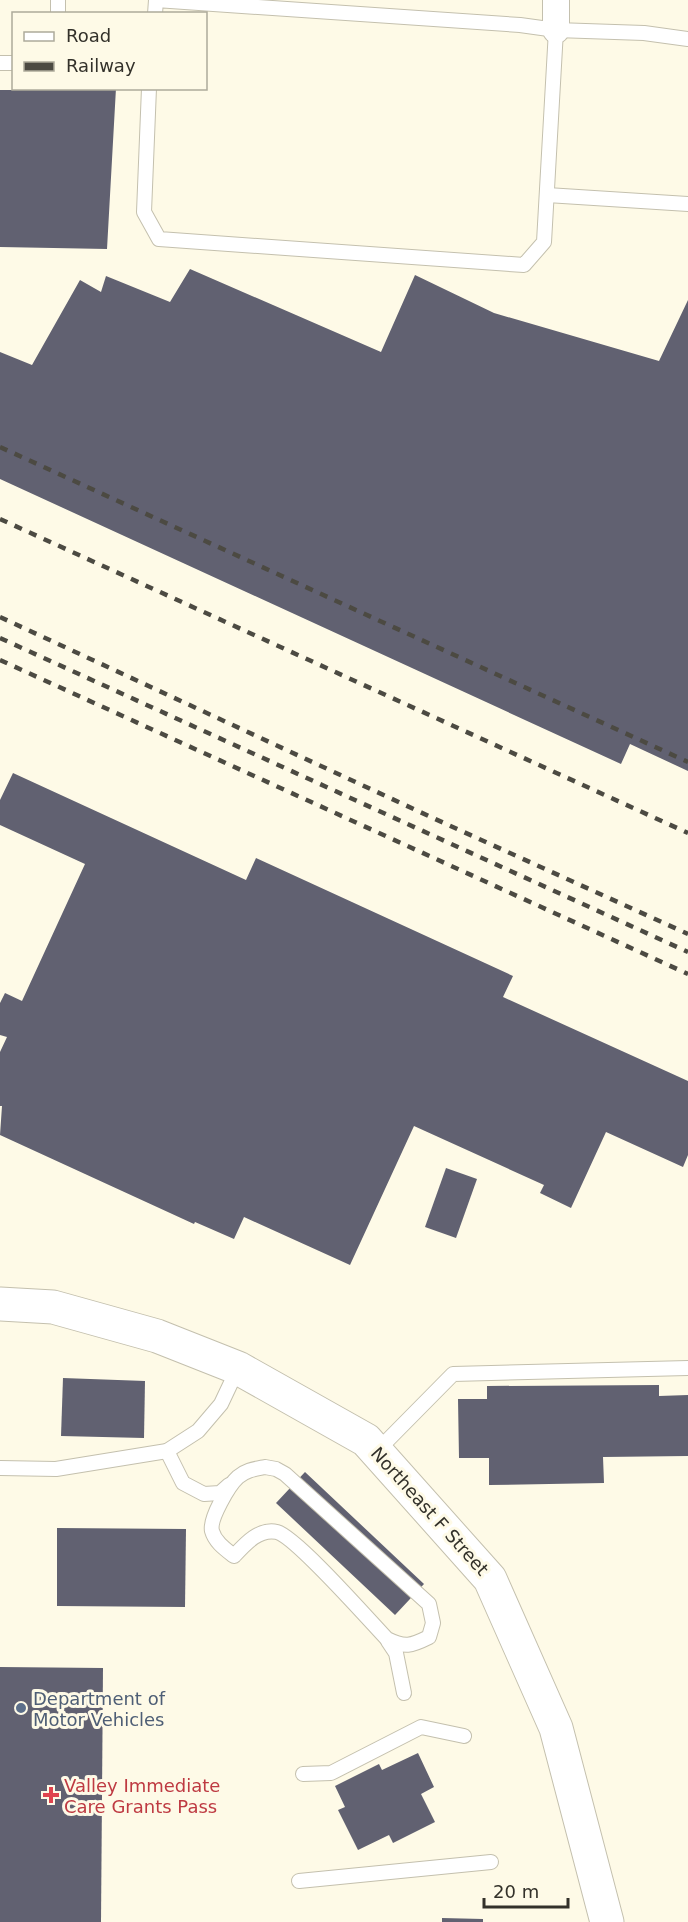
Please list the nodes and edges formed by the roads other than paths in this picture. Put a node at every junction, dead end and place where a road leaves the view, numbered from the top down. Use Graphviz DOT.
graph roads {
  1 [pos="155,0"];
  2 [pos="556,0"];
  3 [pos="556,30"];
  4 [pos="688,39"];
  5 [pos="150,90"];
  6 [pos="547,195"];
  7 [pos="688,204"];
  8 [pos="0,1304"];
  9 [pos="238,1368"];
  10 [pos="688,1368"];
  11 [pos="167,1451"];
  12 [pos="376,1451"];
  13 [pos="0,1468"];
  14 [pos="238,1478"];
  15 [pos="387,1639"];
  16 [pos="404,1693"];
  17 [pos="464,1736"];
  18 [pos="303,1774"];
  19 [pos="491,1862"];
  20 [pos="299,1881"];
  21 [pos="608,1922"];
  1 -- 3 [label="lane"];
  2 -- 3 [label="street"];
  3 -- 4 [label="lane"];
  3 -- 6 [label="lane"];
  5 -- 6 [label="lane"];
  6 -- 7 [label="lane"];
  8 -- 9 [label="main road, Northeast F Street"];
  9 -- 11 [label="lane"];
  9 -- 12 [label="main road, Northeast F Street"];
  10 -- 12 [label="lane"];
  11 -- 13 [label="lane"];
  11 -- 14 [label="lane"];
  12 -- 21 [label="main road, Northeast F Street"];
  14 -- 15 [label="lane"];
  14 -- 15 [label="lane"];
  15 -- 16 [label="lane"];
  17 -- 18 [label="lane"];
  19 -- 20 [label="lane"];
}
